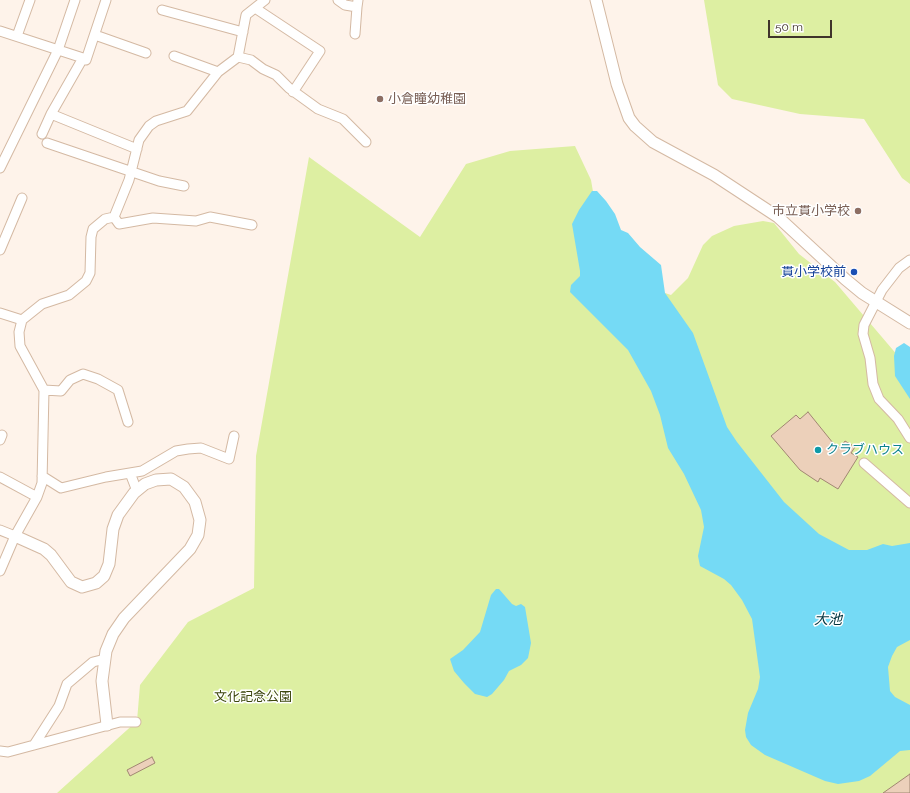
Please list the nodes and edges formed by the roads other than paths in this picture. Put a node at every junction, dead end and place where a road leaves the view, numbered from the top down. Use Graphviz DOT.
graph roads {
  1 [pos="30,0"];
  2 [pos="75,0"];
  3 [pos="106,0"];
  4 [pos="264,0"];
  5 [pos="338,0"];
  6 [pos="596,0"];
  7 [pos="358,4"];
  8 [pos="255,8"];
  9 [pos="162,10"];
  10 [pos="0,31"];
  11 [pos="243,32"];
  12 [pos="355,34"];
  13 [pos="95,35"];
  14 [pos="17,36"];
  15 [pos="58,50"];
  16 [pos="146,53"];
  17 [pos="174,56"];
  18 [pos="238,57"];
  19 [pos="83,58"];
  20 [pos="218,72"];
  21 [pos="294,92"];
  22 [pos="51,114"];
  23 [pos="42,134"];
  24 [pos="366,142"];
  25 [pos="47,143"];
  26 [pos="137,148"];
  27 [pos="0,168"];
  28 [pos="131,172"];
  29 [pos="184,186"];
  30 [pos="22,198"];
  31 [pos="114,217"];
  32 [pos="252,225"];
  33 [pos="0,250"];
  34 [pos="910,260"];
  35 [pos="876,300"];
  36 [pos="0,313"];
  37 [pos="22,320"];
  38 [pos="910,323"];
  39 [pos="44,390"];
  40 [pos="128,422"];
  41 [pos="234,436"];
  42 [pos="910,438"];
  43 [pos="864,464"];
  44 [pos="130,473"];
  45 [pos="42,476"];
  46 [pos="0,477"];
  47 [pos="137,491"];
  48 [pos="37,497"];
  49 [pos="910,503"];
  50 [pos="0,530"];
  51 [pos="15,536"];
  52 [pos="0,571"];
  53 [pos="105,659"];
  54 [pos="136,722"];
  55 [pos="106,725"];
  56 [pos="34,744"];
  57 [pos="0,752"];
  1 -- 14 [label="street"];
  2 -- 15 [label="street"];
  3 -- 13 [label="street"];
  4 -- 8 [label="street"];
  5 -- 7 [label="street"];
  6 -- 35 [label="street"];
  7 -- 12 [label="street"];
  8 -- 11 [label="street"];
  8 -- 21 [label="street"];
  9 -- 11 [label="street"];
  10 -- 14 [label="street"];
  11 -- 18 [label="street"];
  13 -- 16 [label="street"];
  13 -- 19 [label="street"];
  14 -- 15 [label="street"];
  15 -- 19 [label="street"];
  15 -- 27 [label="street"];
  17 -- 20 [label="street"];
  18 -- 20 [label="street"];
  18 -- 21 [label="street"];
  19 -- 22 [label="street"];
  20 -- 26 [label="street"];
  21 -- 24 [label="street"];
  22 -- 23 [label="street"];
  22 -- 26 [label="street"];
  25 -- 28 [label="street"];
  26 -- 28 [label="street"];
  28 -- 29 [label="street"];
  28 -- 31 [label="street"];
  30 -- 33 [label="street"];
  31 -- 32 [label="street"];
  31 -- 37 [label="street"];
  34 -- 35 [label="street"];
  35 -- 38 [label="street"];
  35 -- 42 [label="street"];
  36 -- 37 [label="street"];
  37 -- 39 [label="street"];
  39 -- 40 [label="street"];
  39 -- 45 [label="street"];
  41 -- 44 [label="street"];
  43 -- 49 [label="street"];
  44 -- 45 [label="street"];
  44 -- 47 [label="street"];
  45 -- 48 [label="street"];
  46 -- 48 [label="street"];
  47 -- 51 [label="street"];
  47 -- 53 [label="street"];
  48 -- 51 [label="street"];
  50 -- 51 [label="street"];
  51 -- 52 [label="street"];
  53 -- 55 [label="street"];
  53 -- 56 [label="street"];
  54 -- 55 [label="street"];
  55 -- 56 [label="street"];
  56 -- 57 [label="street"];
}
